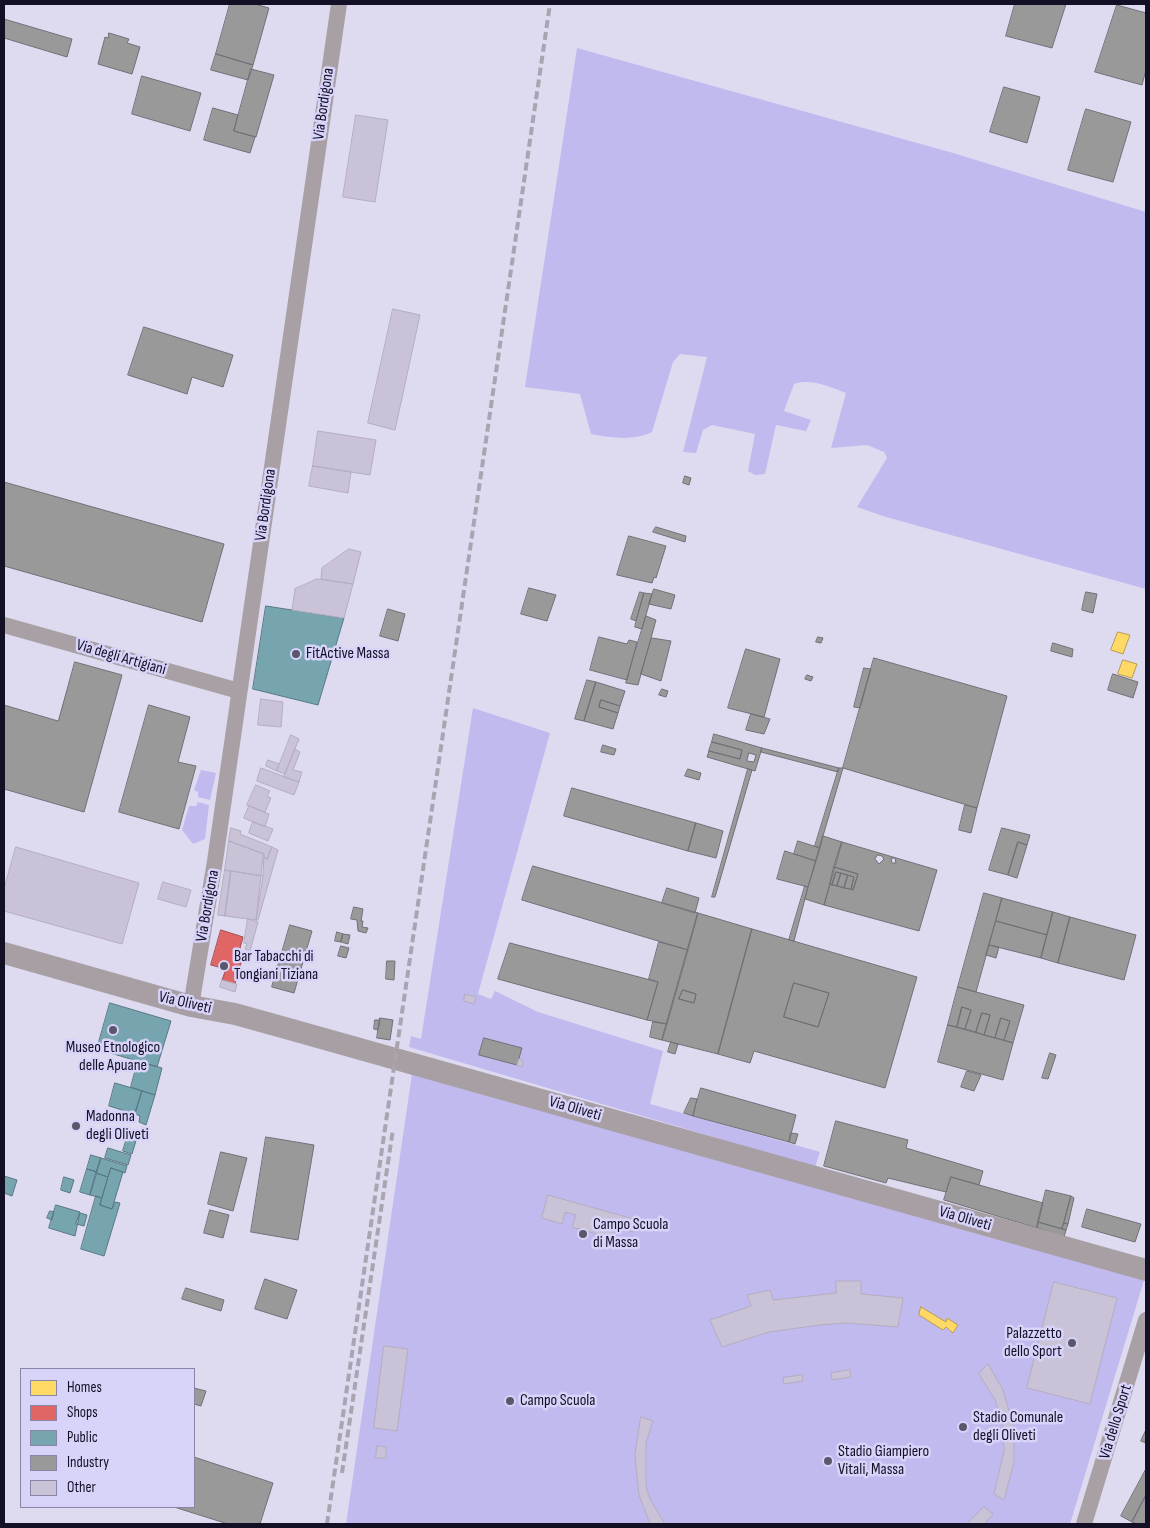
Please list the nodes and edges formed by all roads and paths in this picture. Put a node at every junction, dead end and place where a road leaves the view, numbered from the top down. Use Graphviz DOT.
graph roads {
  1 [pos="339,4"];
  2 [pos="4,625"];
  3 [pos="239,691"];
  4 [pos="4,952"];
  5 [pos="191,1006"];
  6 [pos="1146,1270"];
  7 [pos="1146,1320"];
  8 [pos="1084,1524"];
  1 -- 3 [label="street, Via Bordigona"];
  2 -- 3 [label="street, Via degli Artigiani"];
  3 -- 5 [label="street, Via Bordigona"];
  4 -- 5 [label="main road, Via Oliveti"];
  5 -- 6 [label="main road, Via Oliveti"];
  7 -- 8 [label="street, Via dello Sport"];
}
